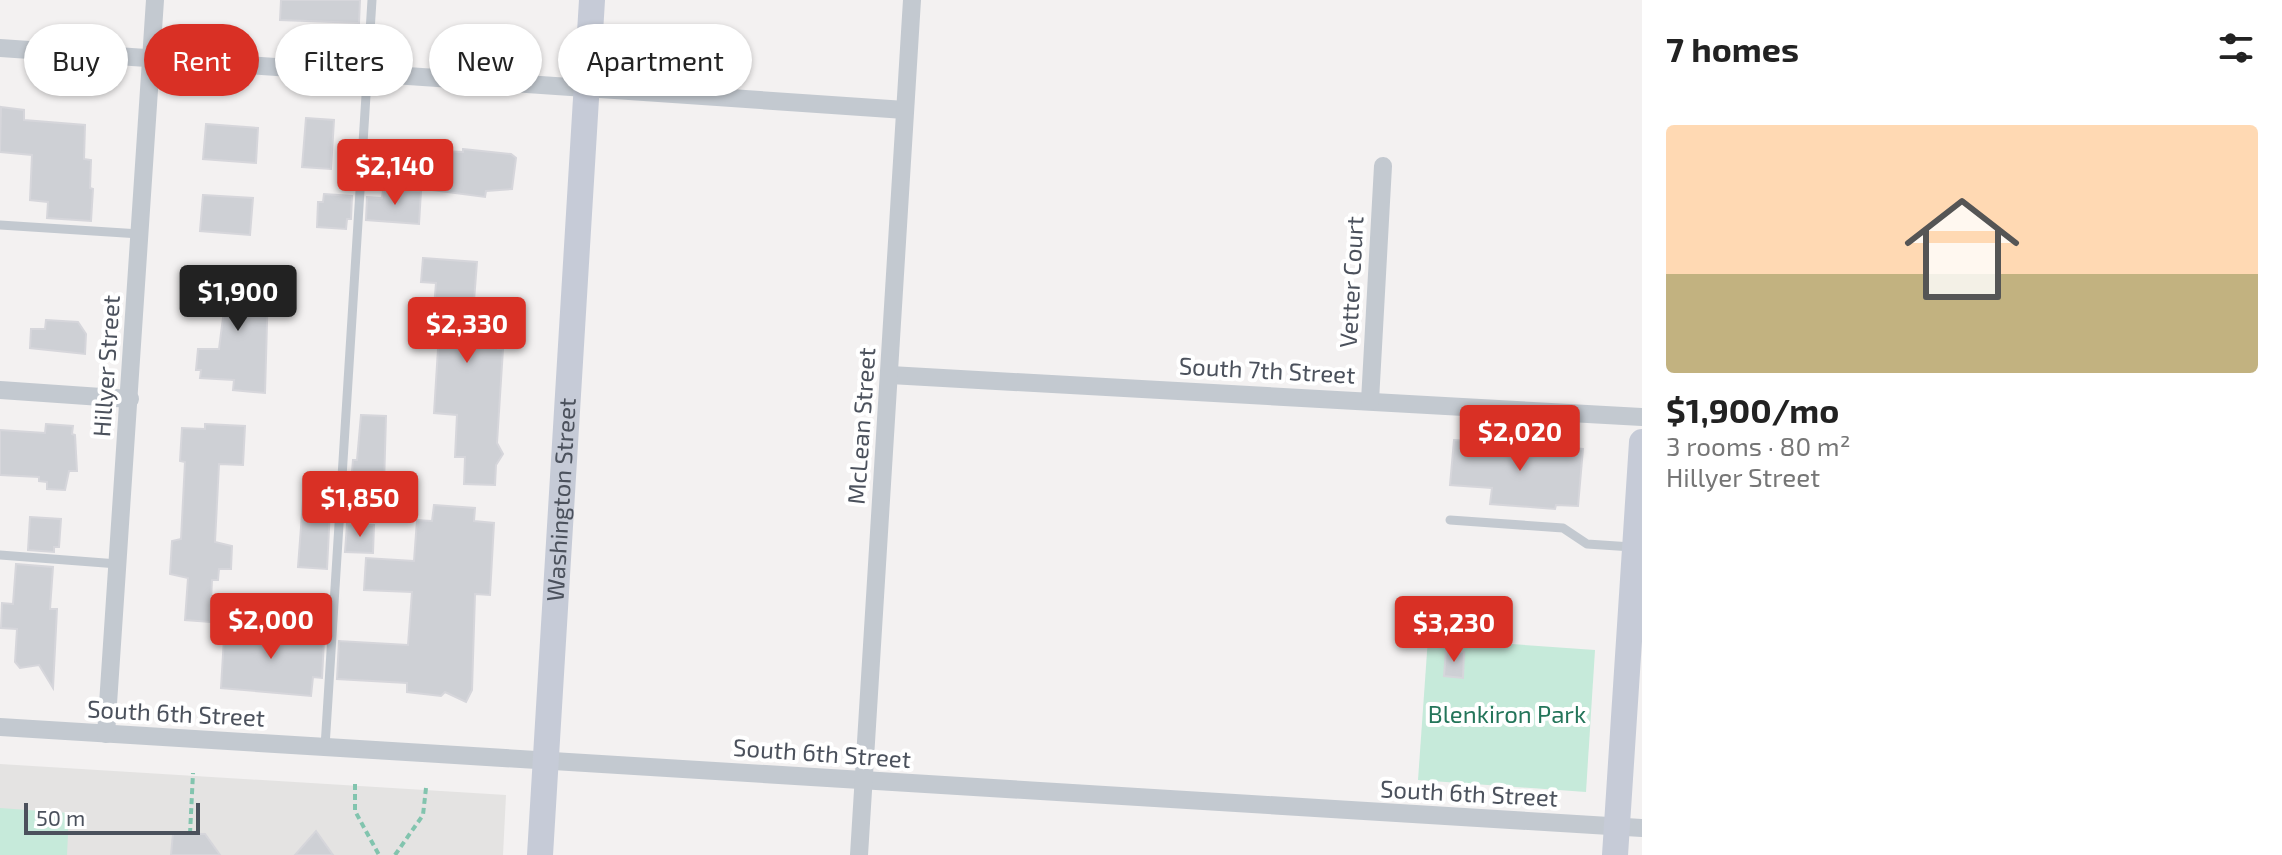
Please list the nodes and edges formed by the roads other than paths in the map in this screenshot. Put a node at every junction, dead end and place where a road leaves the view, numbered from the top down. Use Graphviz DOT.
graph roads {
  1 [pos="155,0"];
  2 [pos="372,0"];
  3 [pos="592,0"];
  4 [pos="912,0"];
  5 [pos="153,24"];
  6 [pos="371,24"];
  7 [pos="590,24"];
  8 [pos="0,48"];
  9 [pos="144,58"];
  10 [pos="413,76"];
  11 [pos="558,86"];
  12 [pos="149,96"];
  13 [pos="367,96"];
  14 [pos="586,96"];
  15 [pos="702,96"];
  16 [pos="905,110"];
  17 [pos="1383,166"];
  18 [pos="0,225"];
  19 [pos="140,234"];
  20 [pos="890,375"];
  21 [pos="0,390"];
  22 [pos="130,399"];
  23 [pos="1370,401"];
  24 [pos="1642,417"];
  25 [pos="1642,442"];
  26 [pos="1450,520"];
  27 [pos="1635,547"];
  28 [pos="0,555"];
  29 [pos="118,564"];
  30 [pos="0,727"];
  31 [pos="106,734"];
  32 [pos="325,747"];
  33 [pos="546,760"];
  34 [pos="864,781"];
  35 [pos="1629,828"];
  36 [pos="540,855"];
  37 [pos="859,855"];
  38 [pos="1615,855"];
  1 -- 5 [label="street, Hillyer Street"];
  2 -- 6 [label="lane"];
  3 -- 7 [label="street, Washington Street"];
  4 -- 16 [label="street, McLean Street"];
  8 -- 9 [label="street"];
  10 -- 11 [label="street"];
  12 -- 19 [label="street, Hillyer Street"];
  13 -- 32 [label="lane"];
  14 -- 33 [label="street, Washington Street"];
  15 -- 16 [label="street"];
  16 -- 20 [label="street, McLean Street"];
  17 -- 23 [label="street, Vetter Court"];
  18 -- 19 [label="lane"];
  19 -- 22 [label="street, Hillyer Street"];
  20 -- 23 [label="street, South 7th Street"];
  20 -- 34 [label="street, McLean Street"];
  21 -- 22 [label="street"];
  22 -- 29 [label="street, Hillyer Street"];
  23 -- 24 [label="street, South 7th Street"];
  25 -- 27 [label="street"];
  26 -- 27 [label="lane"];
  27 -- 35 [label="street"];
  28 -- 29 [label="lane"];
  29 -- 31 [label="street, Hillyer Street"];
  30 -- 31 [label="street, South 6th Street"];
  31 -- 32 [label="street, South 6th Street"];
  32 -- 33 [label="street, South 6th Street"];
  33 -- 34 [label="street, South 6th Street"];
  33 -- 36 [label="street, Washington Street"];
  34 -- 35 [label="street, South 6th Street"];
  34 -- 37 [label="street, McLean Street"];
  35 -- 38 [label="street"];
}
